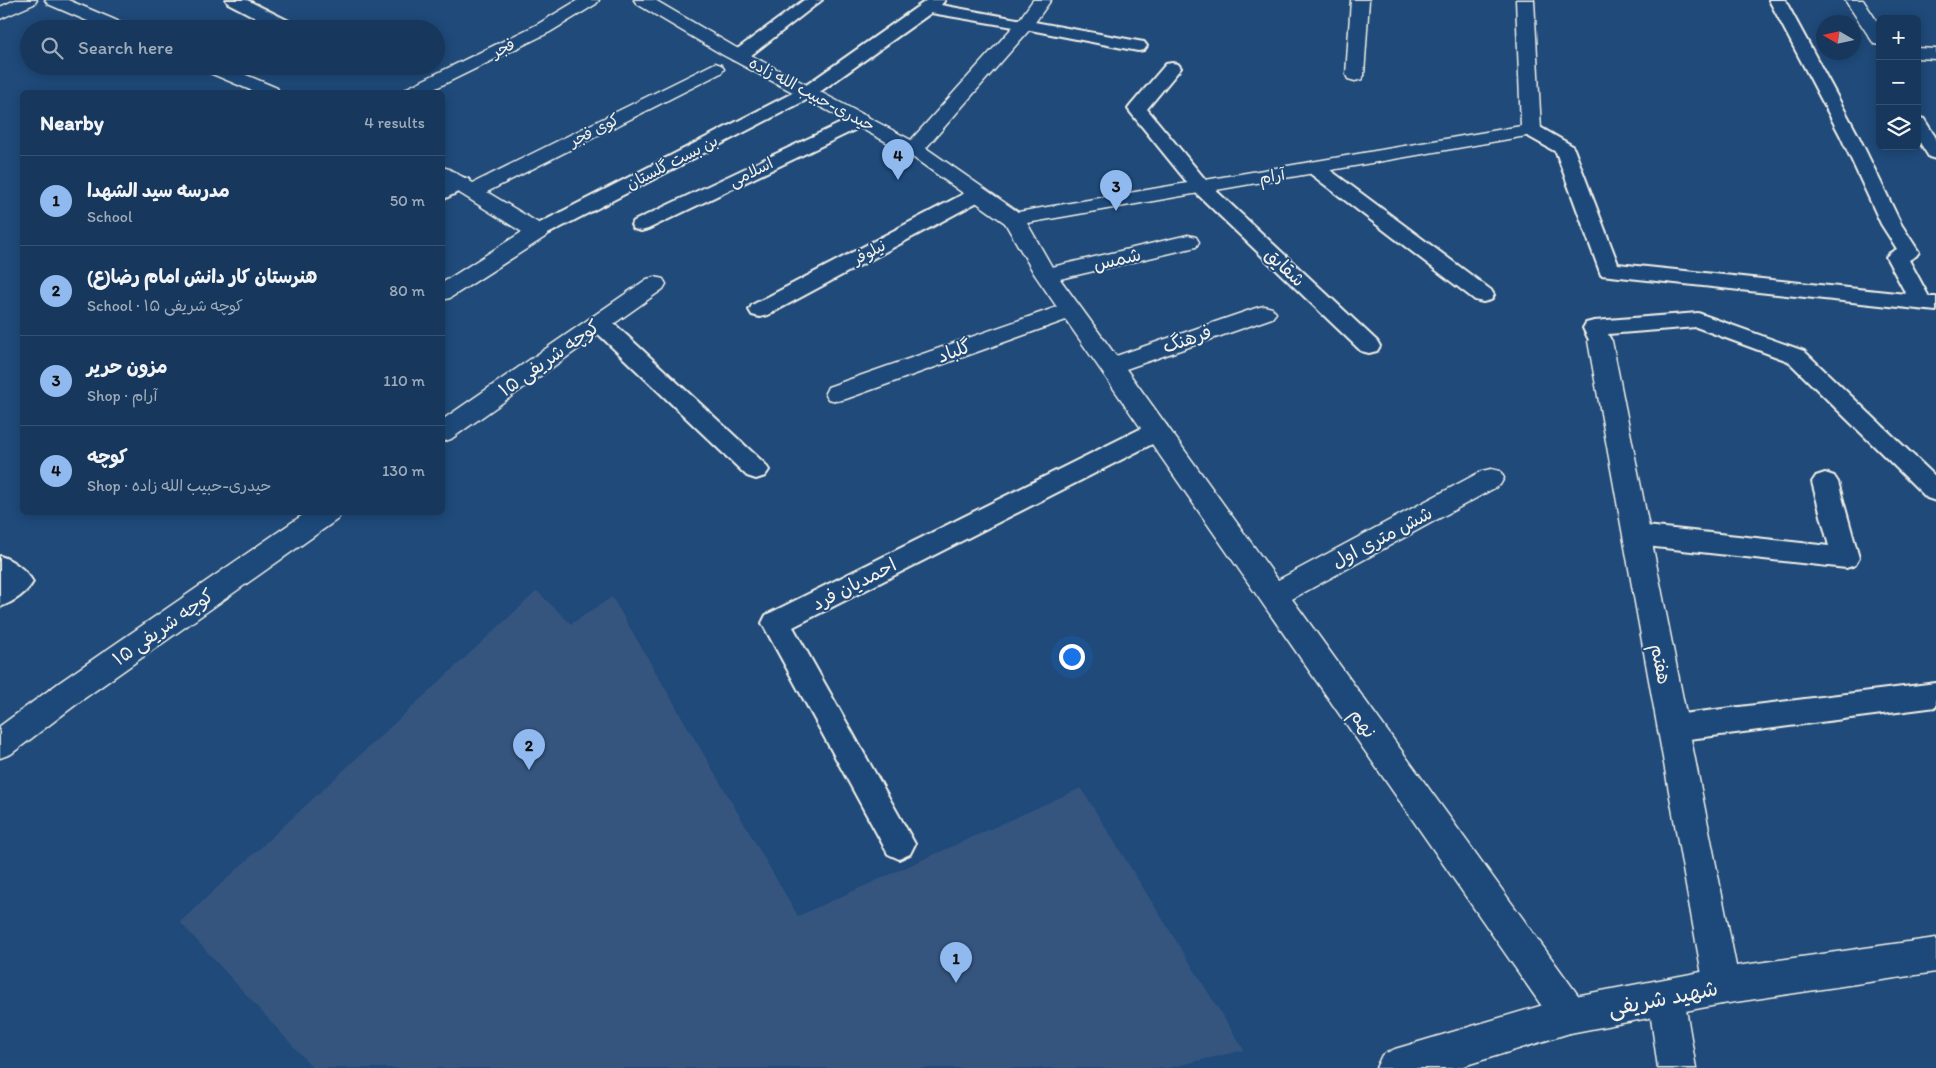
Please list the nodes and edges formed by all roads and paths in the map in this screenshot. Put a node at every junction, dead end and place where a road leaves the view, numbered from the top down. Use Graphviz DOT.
graph roads {
  1 [pos="28,0"];
  2 [pos="54,0"];
  3 [pos="234,0"];
  4 [pos="590,0"];
  5 [pos="814,0"];
  6 [pos="1042,0"];
  7 [pos="1360,0"];
  8 [pos="1525,0"];
  9 [pos="1777,0"];
  10 [pos="1854,0"];
  11 [pos="657,3"];
  12 [pos="932,4"];
  13 [pos="0,14"];
  14 [pos="100,20"];
  15 [pos="273,20"];
  16 [pos="1025,24"];
  17 [pos="1876,34"];
  18 [pos="1138,46"];
  19 [pos="1921,53"];
  20 [pos="1936,54"];
  21 [pos="739,56"];
  22 [pos="1172,68"];
  23 [pos="715,69"];
  24 [pos="230,75"];
  25 [pos="1355,75"];
  26 [pos="265,90"];
  27 [pos="418,90"];
  28 [pos="808,92"];
  29 [pos="860,120"];
  30 [pos="1921,129"];
  31 [pos="1531,130"];
  32 [pos="914,148"];
  33 [pos="1936,153"];
  34 [pos="1315,168"];
  35 [pos="445,175"];
  36 [pos="467,187"];
  37 [pos="1202,188"];
  38 [pos="445,193"];
  39 [pos="978,194"];
  40 [pos="1014,219"];
  41 [pos="641,225"];
  42 [pos="537,232"];
  43 [pos="1188,242"];
  44 [pos="1046,275"];
  45 [pos="655,284"];
  46 [pos="445,291"];
  47 [pos="1483,295"];
  48 [pos="1929,304"];
  49 [pos="760,310"];
  50 [pos="1071,310"];
  51 [pos="1264,313"];
  52 [pos="600,323"];
  53 [pos="1600,342"];
  54 [pos="1369,346"];
  55 [pos="1110,366"];
  56 [pos="837,392"];
  57 [pos="445,430"];
  58 [pos="1157,431"];
  59 [pos="756,470"];
  60 [pos="1491,478"];
  61 [pos="1825,482"];
  62 [pos="1936,492"];
  63 [pos="324,515"];
  64 [pos="1637,535"];
  65 [pos="0,566"];
  66 [pos="0,596"];
  67 [pos="1273,596"];
  68 [pos="1936,695"];
  69 [pos="1674,728"];
  70 [pos="0,744"];
  71 [pos="899,844"];
  72 [pos="1936,955"];
  73 [pos="1722,986"];
  74 [pos="1666,997"];
  75 [pos="1570,1015"];
  76 [pos="1395,1068"];
  77 [pos="1677,1068"];
  1 -- 13 [label="street"];
  2 -- 14 [label="street"];
  3 -- 15 [label="lane"];
  4 -- 27 [label="street, فجر"];
  5 -- 21 [label="lane"];
  6 -- 16 [label="street"];
  7 -- 25 [label="street"];
  8 -- 31 [label="street"];
  9 -- 48 [label="lane"];
  10 -- 17 [label="street"];
  11 -- 21 [label="street, حیدری-حبیب الله زاده"];
  12 -- 16 [label="lane"];
  12 -- 28 [label="lane, بن بست گلستان"];
  16 -- 18 [label="lane"];
  16 -- 32 [label="street"];
  19 -- 20 [label="street"];
  21 -- 28 [label="street, حیدری-حبیب الله زاده"];
  22 -- 37 [label="lane, شقایق"];
  23 -- 36 [label="street, کوی فجر"];
  24 -- 26 [label="street"];
  28 -- 29 [label="street, حیدری-حبیب الله زاده"];
  28 -- 42 [label="lane, بن بست گلستان"];
  29 -- 32 [label="street, حیدری-حبیب الله زاده"];
  29 -- 41 [label="lane, اسلامی"];
  30 -- 33 [label="lane"];
  31 -- 34 [label="street, آرام"];
  31 -- 48 [label="lane"];
  32 -- 39 [label="street, حیدری-حبیب الله زاده"];
  34 -- 37 [label="street, آرام"];
  34 -- 47 [label="lane"];
  35 -- 36 [label="street"];
  36 -- 38 [label="lane"];
  36 -- 42 [label="street"];
  37 -- 40 [label="street, آرام"];
  37 -- 54 [label="lane, شقایق"];
  39 -- 40 [label="street, حیدری-حبیب الله زاده"];
  39 -- 49 [label="lane, نیلوفر"];
  40 -- 44 [label="street, حیدری-حبیب الله زاده"];
  42 -- 46 [label="street"];
  43 -- 44 [label="street, شمس"];
  44 -- 50 [label="street, حیدری-حبیب الله زاده"];
  45 -- 52 [label="street, کوچه شریفی ۱۵"];
  50 -- 55 [label="street, حیدری-حبیب الله زاده"];
  50 -- 56 [label="street, گلباد"];
  51 -- 55 [label="street, فرهنگ"];
  52 -- 57 [label="street, کوچه شریفی ۱۵"];
  52 -- 59 [label="lane"];
  53 -- 62 [label="lane"];
  53 -- 64 [label="street, هفتم"];
  55 -- 58 [label="street, حیدری-حبیب الله زاده"];
  58 -- 67 [label="street, نهم"];
  58 -- 71 [label="lane, احمدیان فرد"];
  60 -- 67 [label="street, شش متری اول"];
  61 -- 64 [label="lane"];
  63 -- 70 [label="street, کوچه شریفی ۱۵"];
  64 -- 69 [label="street, هفتم"];
  65 -- 66 [label="lane"];
  67 -- 75 [label="street, نهم"];
  68 -- 69 [label="lane"];
  69 -- 73 [label="street, هفتم"];
  72 -- 73 [label="street, شهید شریفی"];
  73 -- 74 [label="street, شهید شریفی"];
  74 -- 75 [label="street, شهید شریفی"];
  74 -- 77 [label="street"];
  75 -- 76 [label="street, شهید شریفی"];
}
